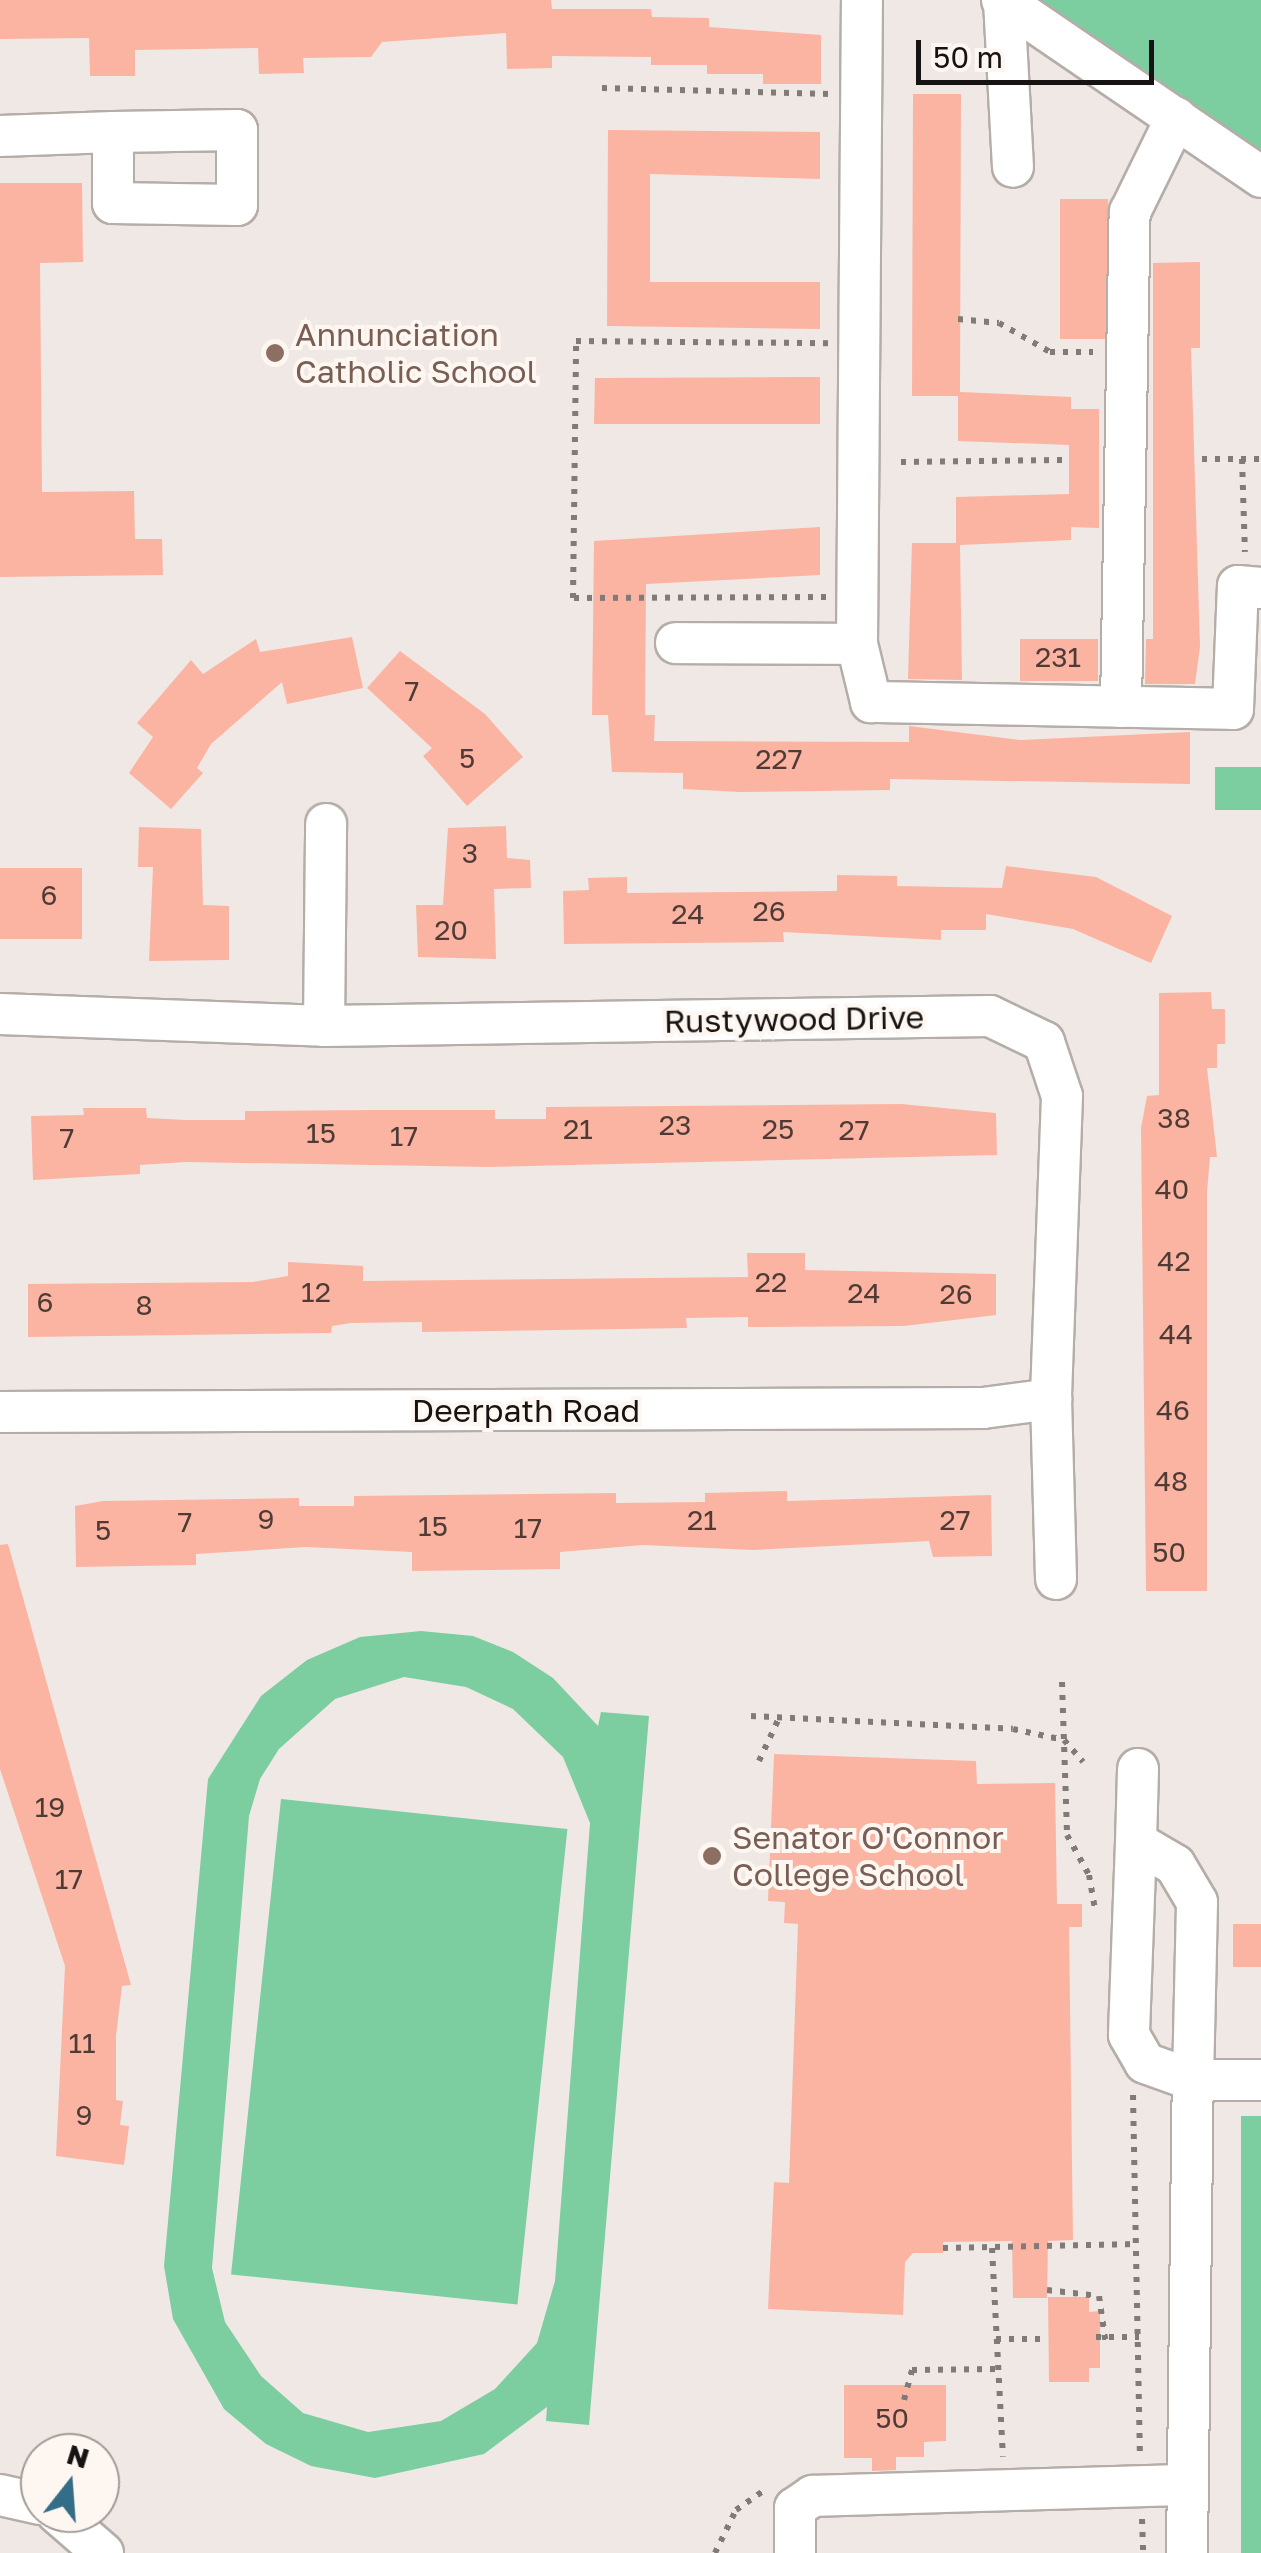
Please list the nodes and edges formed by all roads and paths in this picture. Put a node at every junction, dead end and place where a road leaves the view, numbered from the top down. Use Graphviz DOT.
graph roads {
  1 [pos="862,0"];
  2 [pos="1003,0"];
  3 [pos="602,88"];
  4 [pos="861,95"];
  5 [pos="1176,118"];
  6 [pos="112,132"];
  7 [pos="0,136"];
  8 [pos="1012,167"];
  9 [pos="1261,177"];
  10 [pos="958,319"];
  11 [pos="859,343"];
  12 [pos="1126,354"];
  13 [pos="1202,459"];
  14 [pos="1242,459"];
  15 [pos="1261,459"];
  16 [pos="1063,460"];
  17 [pos="901,462"];
  18 [pos="1256,588"];
  19 [pos="857,597"];
  20 [pos="676,644"];
  21 [pos="857,644"];
  22 [pos="1121,707"];
  23 [pos="1247,710"];
  24 [pos="326,824"];
  25 [pos="0,1014"];
  26 [pos="324,1026"];
  27 [pos="1052,1399"];
  28 [pos="0,1412"];
  29 [pos="1056,1579"];
  30 [pos="1062,1682"];
  31 [pos="751,1716"];
  32 [pos="780,1717"];
  33 [pos="1064,1740"];
  34 [pos="759,1760"];
  35 [pos="1084,1762"];
  36 [pos="1138,1769"];
  37 [pos="1136,1842"];
  38 [pos="1096,1917"];
  39 [pos="1193,2080"];
  40 [pos="1261,2080"];
  41 [pos="1124,2083"];
  42 [pos="1138,2244"];
  43 [pos="943,2248"];
  44 [pos="992,2248"];
  45 [pos="1047,2290"];
  46 [pos="1139,2337"];
  47 [pos="996,2339"];
  48 [pos="1048,2340"];
  49 [pos="998,2370"];
  50 [pos="904,2400"];
  51 [pos="1187,2485"];
  52 [pos="1140,2486"];
  53 [pos="1004,2490"];
  54 [pos="80,2533"];
  55 [pos="103,2553"];
  56 [pos="795,2553"];
  57 [pos="1143,2553"];
  58 [pos="1187,2553"];
  1 -- 4 [label="street"];
  2 -- 5 [label="street"];
  2 -- 8 [label="street"];
  3 -- 4 [label="path"];
  4 -- 11 [label="street"];
  5 -- 9 [label="street"];
  5 -- 12 [label="street"];
  6 -- 7 [label="street"];
  10 -- 12 [label="path"];
  11 -- 19 [label="street"];
  11 -- 19 [label="path"];
  12 -- 22 [label="street"];
  13 -- 14 [label="path"];
  14 -- 15 [label="path"];
  14 -- 18 [label="path"];
  16 -- 17 [label="path"];
  18 -- 23 [label="street"];
  19 -- 21 [label="street"];
  20 -- 21 [label="street"];
  21 -- 22 [label="street"];
  22 -- 23 [label="street"];
  24 -- 26 [label="street"];
  25 -- 26 [label="street, Rustywood Drive"];
  26 -- 27 [label="street, Rustywood Drive"];
  27 -- 28 [label="street, Deerpath Road"];
  27 -- 29 [label="street, Rustywood Drive"];
  30 -- 33 [label="path"];
  31 -- 32 [label="path"];
  32 -- 33 [label="path"];
  32 -- 34 [label="path"];
  33 -- 35 [label="path"];
  33 -- 38 [label="path"];
  36 -- 37 [label="street"];
  37 -- 39 [label="street"];
  37 -- 39 [label="street"];
  39 -- 40 [label="street"];
  39 -- 51 [label="street"];
  41 -- 42 [label="path"];
  42 -- 44 [label="path"];
  42 -- 46 [label="path"];
  43 -- 44 [label="path"];
  44 -- 47 [label="path"];
  45 -- 46 [label="path"];
  46 -- 52 [label="path"];
  47 -- 48 [label="path"];
  47 -- 49 [label="path"];
  49 -- 50 [label="path"];
  49 -- 53 [label="path"];
  51 -- 52 [label="street"];
  51 -- 58 [label="street"];
  52 -- 53 [label="street"];
  52 -- 57 [label="path"];
  53 -- 56 [label="street"];
  54 -- 55 [label="street"];
}
